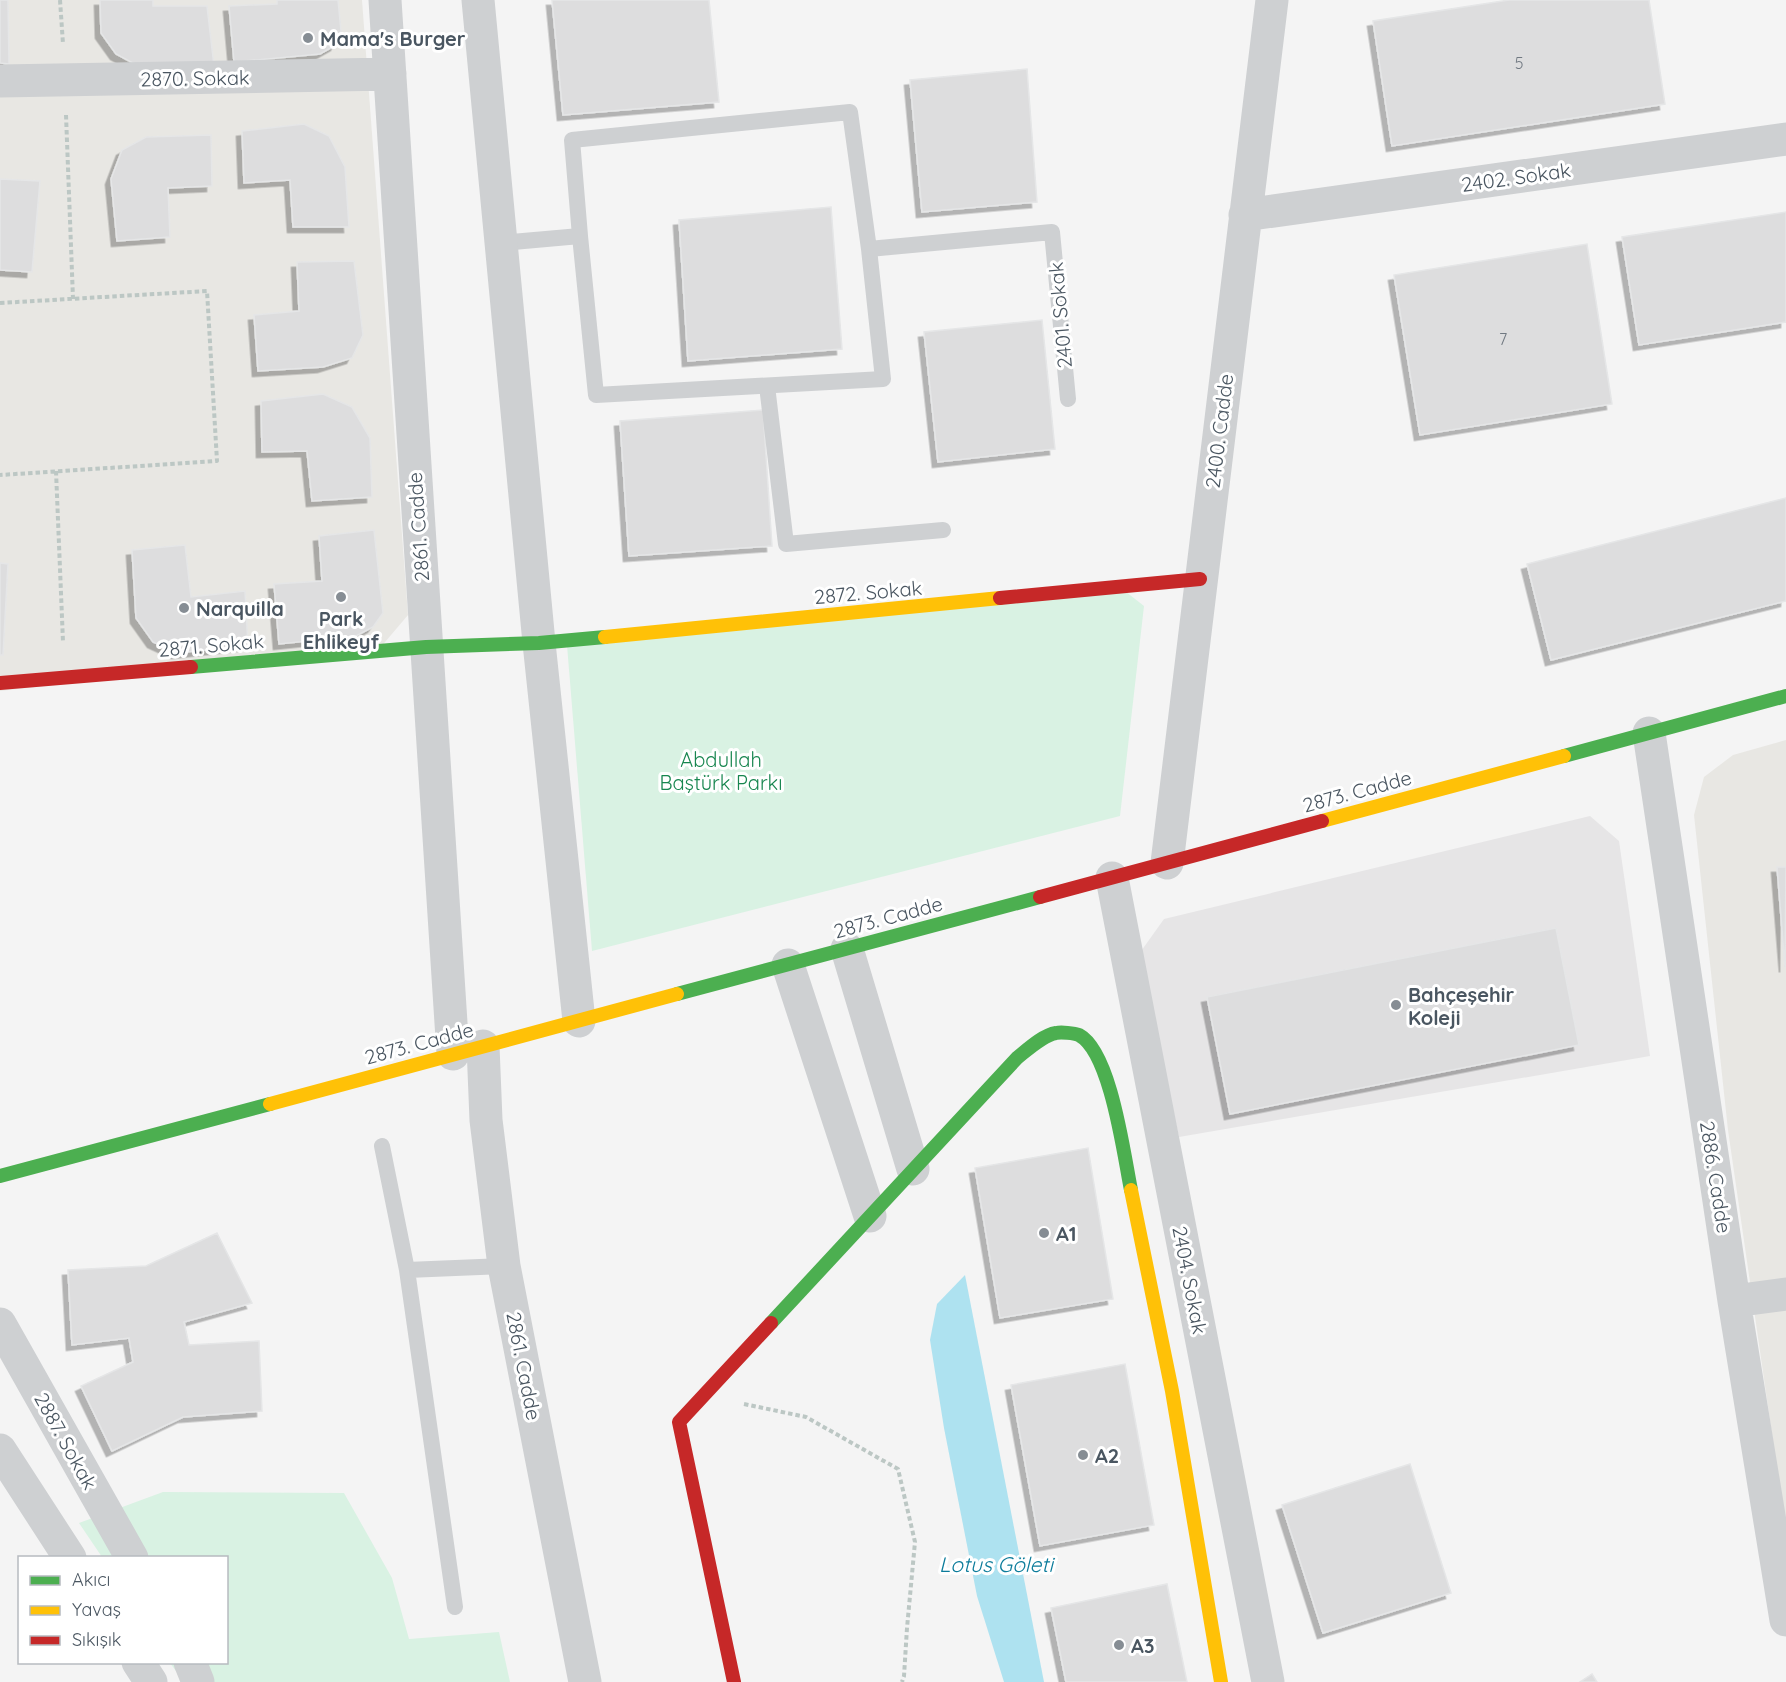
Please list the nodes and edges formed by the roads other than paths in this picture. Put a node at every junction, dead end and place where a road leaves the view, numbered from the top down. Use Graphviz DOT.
graph roads {
  1 [pos="385,0"];
  2 [pos="478,0"];
  3 [pos="1272,0"];
  4 [pos="390,74"];
  5 [pos="0,81"];
  6 [pos="1786,139"];
  7 [pos="1245,215"];
  8 [pos="580,236"];
  9 [pos="501,243"];
  10 [pos="869,249"];
  11 [pos="767,386"];
  12 [pos="1068,399"];
  13 [pos="943,530"];
  14 [pos="1200,579"];
  15 [pos="539,643"];
  16 [pos="426,647"];
  17 [pos="0,683"];
  18 [pos="1786,696"];
  19 [pos="1649,733"];
  20 [pos="1167,862"];
  21 [pos="1112,878"];
  22 [pos="847,949"];
  23 [pos="788,965"];
  24 [pos="579,1021"];
  25 [pos="468,1050"];
  26 [pos="382,1146"];
  27 [pos="913,1169"];
  28 [pos="0,1176"];
  29 [pos="870,1216"];
  30 [pos="504,1266"];
  31 [pos="407,1270"];
  32 [pos="1786,1294"];
  33 [pos="1734,1301"];
  34 [pos="0,1324"];
  35 [pos="0,1450"];
  36 [pos="69,1556"];
  37 [pos="131,1556"];
  38 [pos="455,1606"];
  39 [pos="1786,1620"];
  40 [pos="139,1664"];
  41 [pos="191,1664"];
  42 [pos="151,1682"];
  43 [pos="198,1682"];
  44 [pos="585,1682"];
  45 [pos="734,1682"];
  46 [pos="1221,1682"];
  47 [pos="1268,1682"];
  1 -- 4 [label="street, 2861. Cadde"];
  2 -- 9 [label="street"];
  3 -- 7 [label="street, 2400. Cadde"];
  4 -- 5 [label="street, 2870. Sokak"];
  4 -- 16 [label="street, 2861. Cadde"];
  6 -- 7 [label="street, 2402. Sokak"];
  7 -- 14 [label="street, 2400. Cadde"];
  8 -- 9 [label="lane"];
  8 -- 10 [label="lane"];
  8 -- 11 [label="lane"];
  9 -- 15 [label="street"];
  10 -- 11 [label="lane"];
  10 -- 12 [label="lane, 2401. Sokak"];
  11 -- 13 [label="lane"];
  14 -- 15 [label="street, 2872. Sokak"];
  14 -- 20 [label="street, 2400. Cadde"];
  15 -- 16 [label="street, 2872. Sokak"];
  15 -- 24 [label="street"];
  16 -- 17 [label="street, 2871. Sokak"];
  16 -- 25 [label="street, 2861. Cadde"];
  18 -- 19 [label="street, 2873. Cadde"];
  19 -- 20 [label="street, 2873. Cadde"];
  19 -- 33 [label="street, 2886. Cadde"];
  20 -- 21 [label="street, 2873. Cadde"];
  21 -- 22 [label="street, 2873. Cadde"];
  21 -- 47 [label="street, 2404. Sokak"];
  22 -- 23 [label="street, 2873. Cadde"];
  22 -- 27 [label="street"];
  23 -- 24 [label="street, 2873. Cadde"];
  23 -- 29 [label="street"];
  24 -- 25 [label="street, 2873. Cadde"];
  25 -- 28 [label="street, 2873. Cadde"];
  25 -- 30 [label="street, 2861. Cadde"];
  26 -- 31 [label="lane"];
  27 -- 29 [label="street"];
  27 -- 46 [label="street"];
  29 -- 45 [label="street"];
  30 -- 31 [label="lane"];
  30 -- 44 [label="street, 2861. Cadde"];
  31 -- 38 [label="lane"];
  32 -- 33 [label="street"];
  33 -- 39 [label="street, 2886. Cadde"];
  34 -- 37 [label="street, 2887. Sokak"];
  35 -- 36 [label="street"];
  40 -- 42 [label="street"];
  41 -- 43 [label="street"];
}
